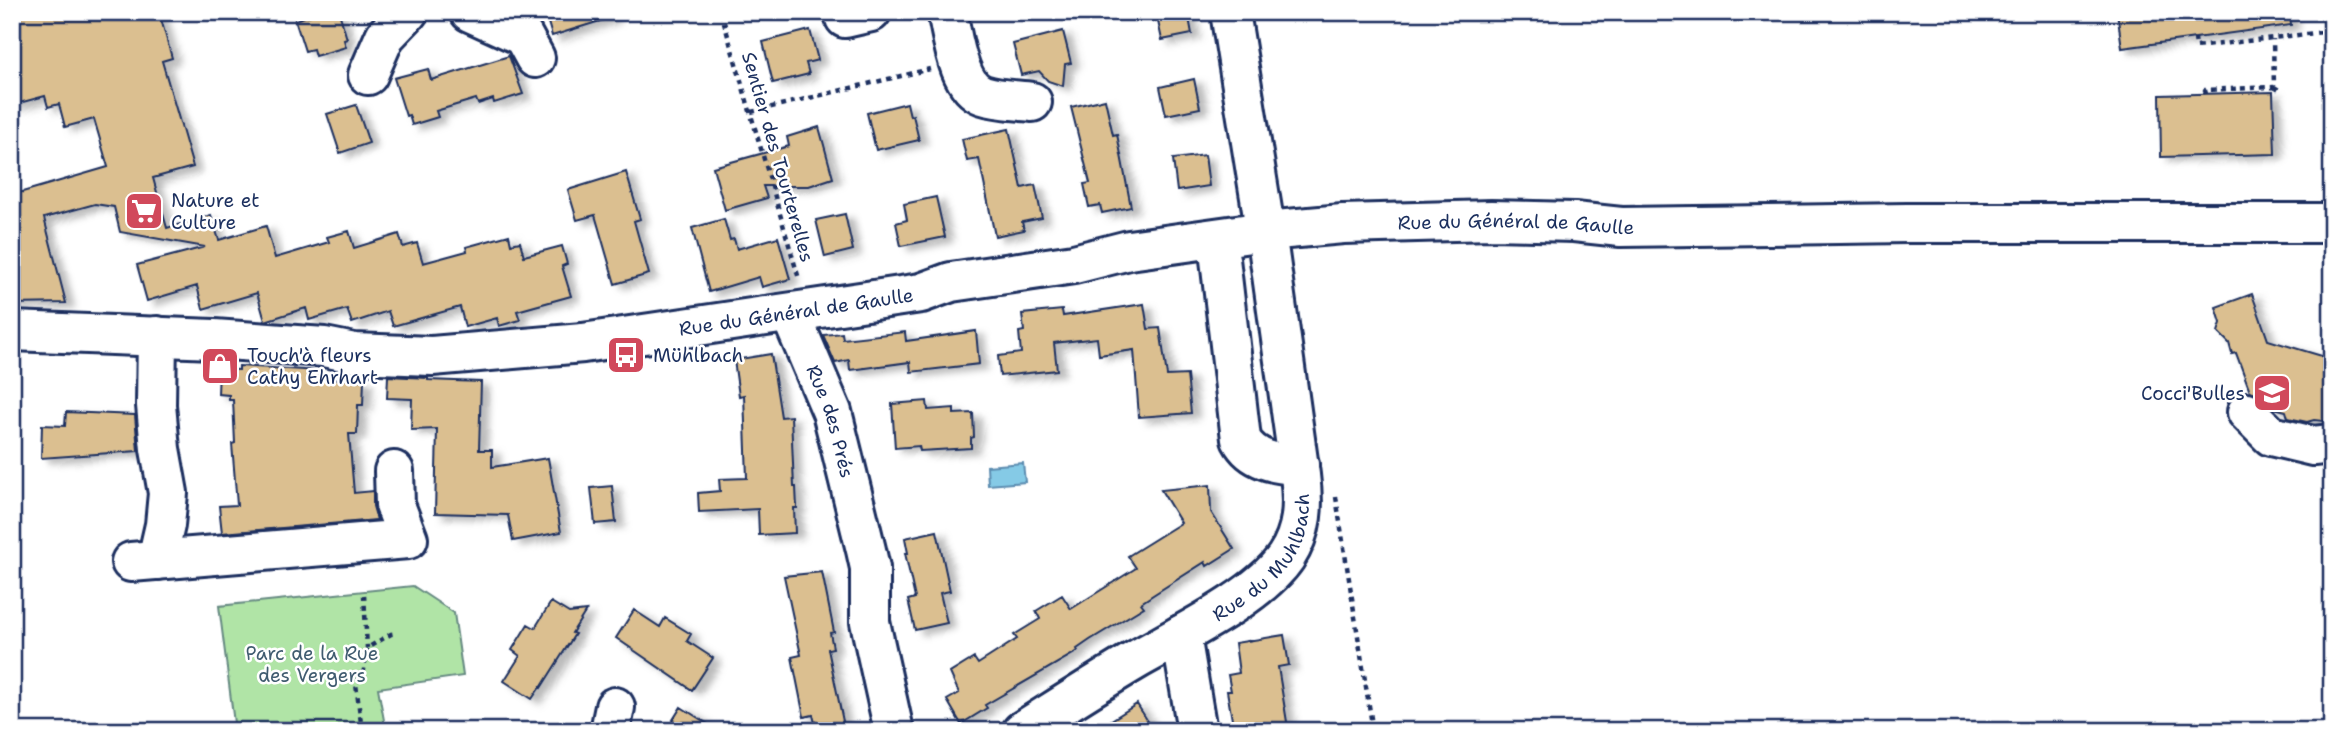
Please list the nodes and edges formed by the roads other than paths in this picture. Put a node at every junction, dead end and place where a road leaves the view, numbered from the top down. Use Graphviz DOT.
graph roads {
  1 [pos="408,12"];
  2 [pos="470,12"];
  3 [pos="947,12"];
  4 [pos="1230,12"];
  5 [pos="519,34"];
  6 [pos="368,75"];
  7 [pos="1032,102"];
  8 [pos="2332,223"];
  9 [pos="1267,242"];
  10 [pos="1220,259"];
  11 [pos="1074,264"];
  12 [pos="799,311"];
  13 [pos="12,331"];
  14 [pos="157,336"];
  15 [pos="2247,412"];
  16 [pos="2332,444"];
  17 [pos="1299,465"];
  18 [pos="394,471"];
  19 [pos="1181,635"];
  20 [pos="894,731"];
  21 [pos="1021,731"];
  22 [pos="1197,731"];
  1 -- 6 [label="street"];
  2 -- 5 [label="street"];
  3 -- 7 [label="street"];
  4 -- 9 [label="street, Rue du Muhlbach"];
  8 -- 9 [label="street, Rue du Général de Gaulle"];
  9 -- 10 [label="street, Rue du Général de Gaulle"];
  9 -- 11 [label="street, Rue du Général de Gaulle"];
  9 -- 17 [label="street, Rue du Muhlbach"];
  10 -- 11 [label="street, Rue du Général de Gaulle"];
  10 -- 17 [label="street"];
  11 -- 12 [label="street, Rue du Général de Gaulle"];
  12 -- 14 [label="street, Rue du Général de Gaulle"];
  12 -- 20 [label="street, Rue des Prés"];
  13 -- 14 [label="street, Rue du Général de Gaulle"];
  14 -- 18 [label="street"];
  15 -- 16 [label="street"];
  17 -- 19 [label="street, Rue du Muhlbach"];
  19 -- 21 [label="street, Rue du Muhlbach"];
  19 -- 22 [label="street"];
}
